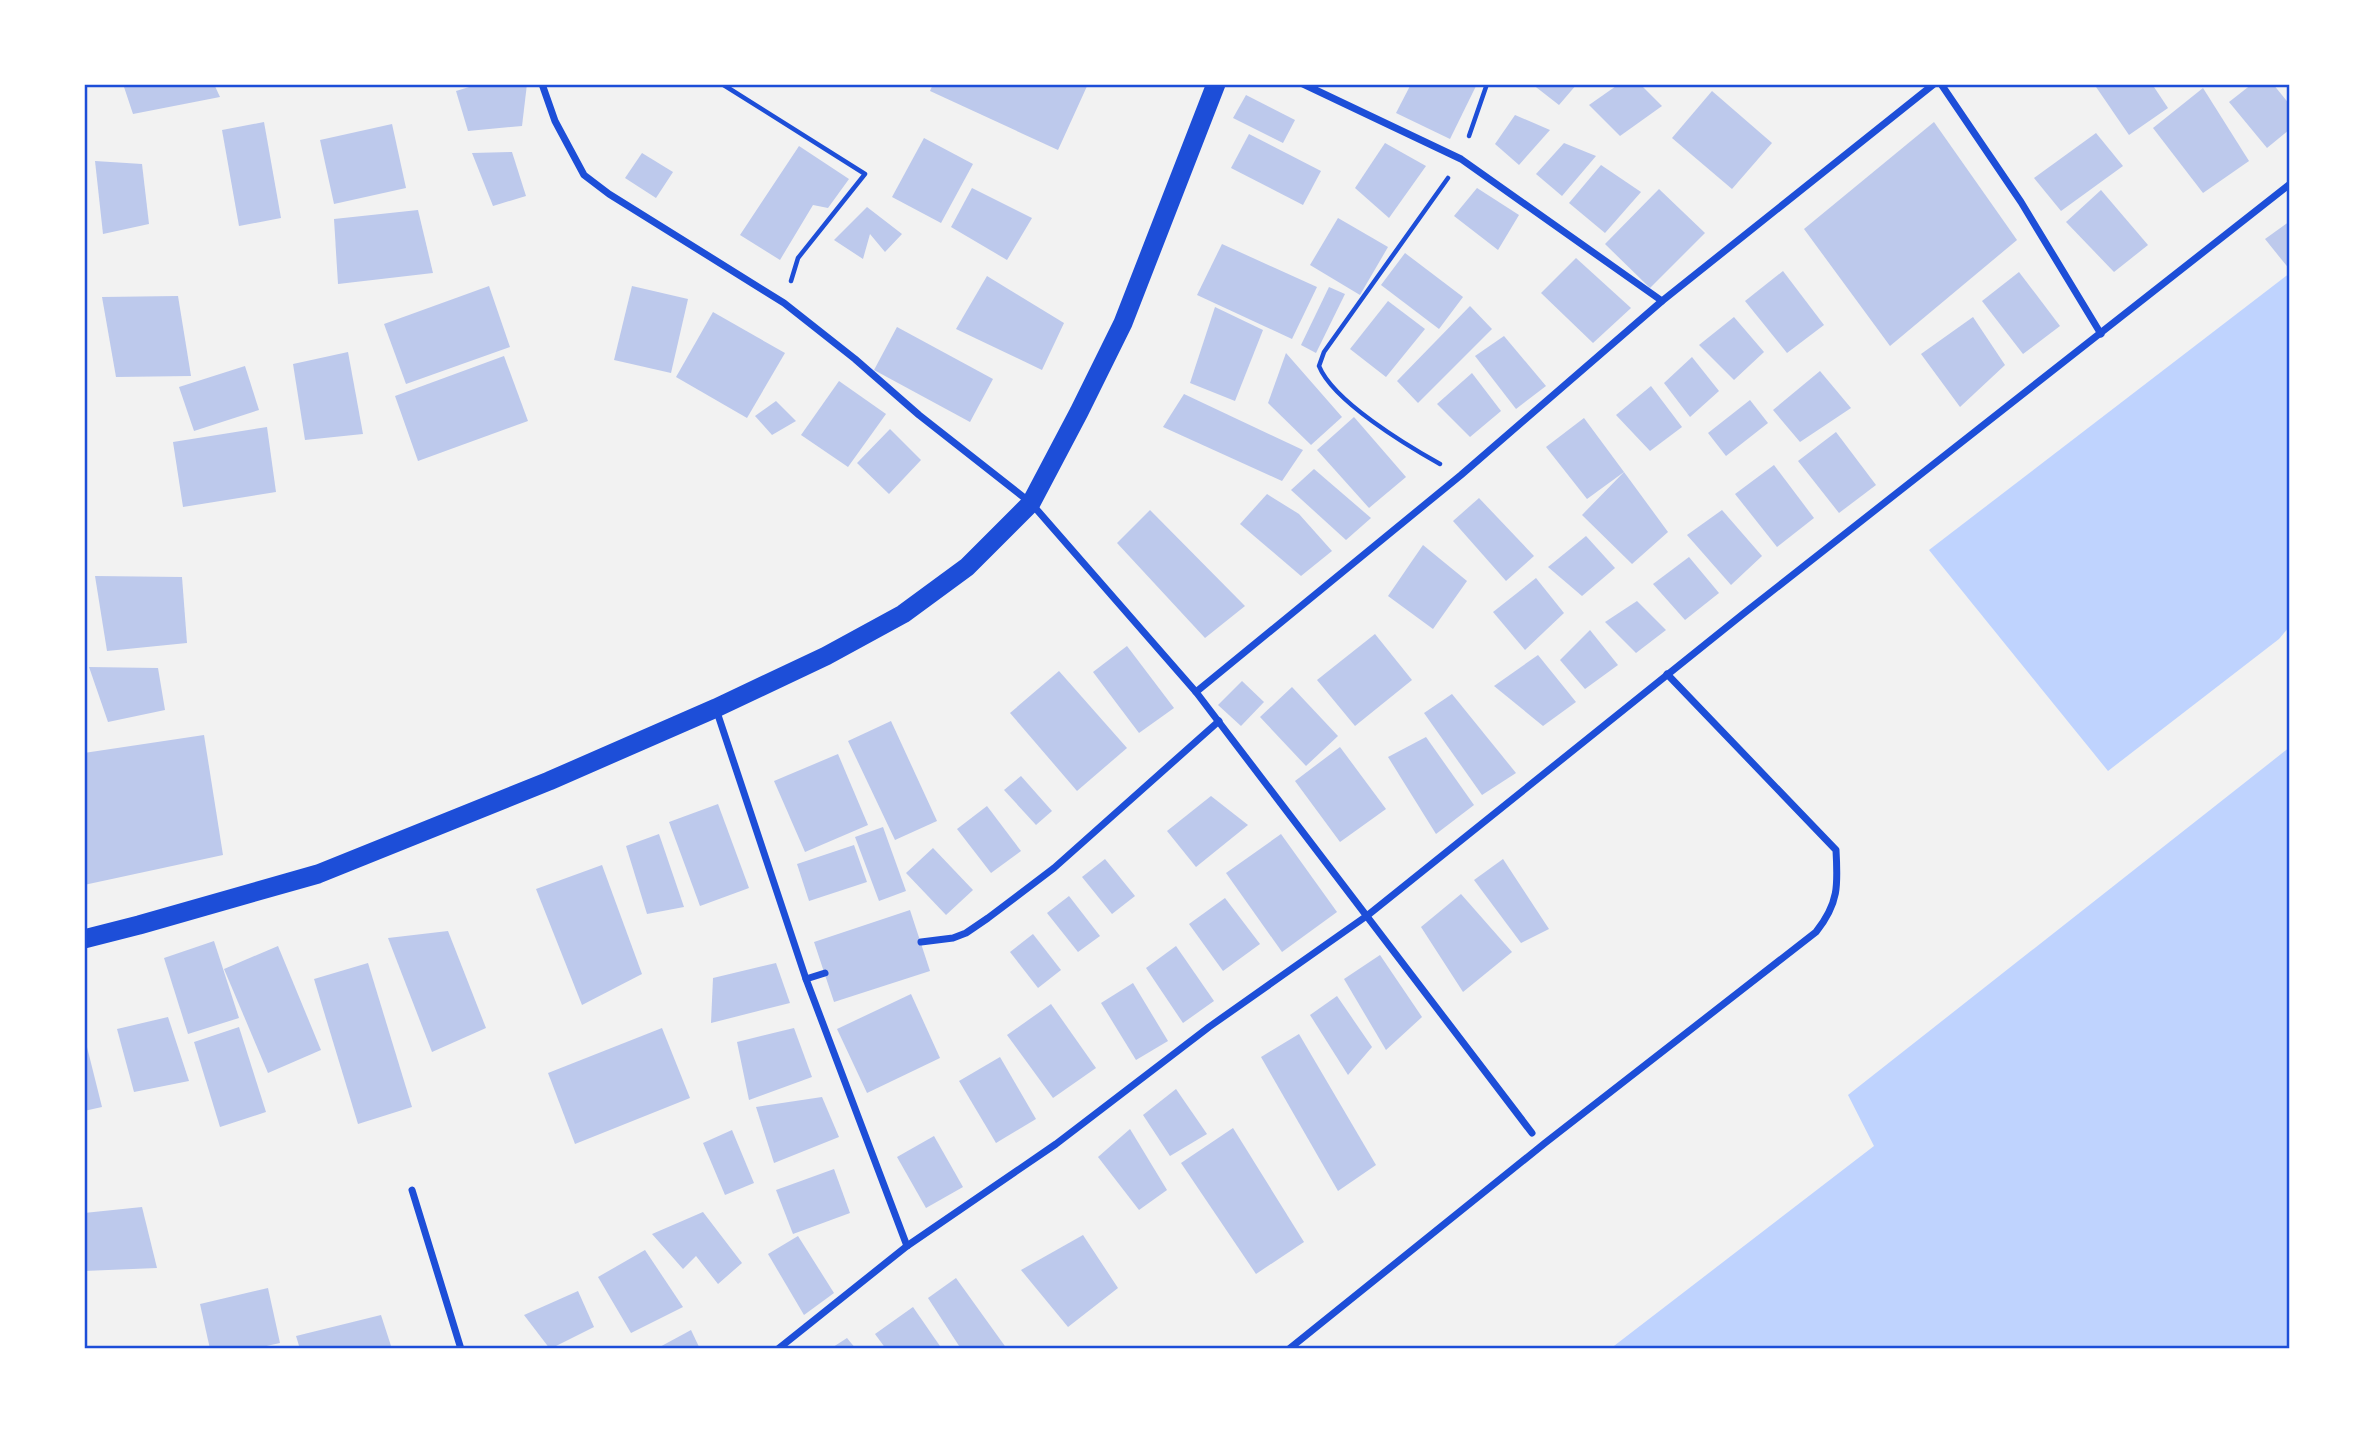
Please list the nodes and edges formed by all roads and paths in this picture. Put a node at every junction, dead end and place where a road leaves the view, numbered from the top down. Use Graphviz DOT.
graph roads {
  1 [pos="542,84"];
  2 [pos="722,84"];
  3 [pos="1216,84"];
  4 [pos="1303,84"];
  5 [pos="1487,84"];
  6 [pos="1934,84"];
  7 [pos="1941,84"];
  8 [pos="1461,159"];
  9 [pos="2290,184"];
  10 [pos="1662,302"];
  11 [pos="784,303"];
  12 [pos="2101,334"];
  13 [pos="1461,475"];
  14 [pos="1031,503"];
  15 [pos="1667,674"];
  16 [pos="1196,692"];
  17 [pos="716,708"];
  18 [pos="1219,721"];
  19 [pos="1368,915"];
  20 [pos="84,939"];
  21 [pos="921,942"];
  22 [pos="825,973"];
  23 [pos="806,979"];
  24 [pos="1532,1133"];
  25 [pos="412,1190"];
  26 [pos="907,1245"];
  27 [pos="461,1349"];
  28 [pos="778,1349"];
  29 [pos="1289,1349"];
  1 -- 11 [label="street"];
  2 -- 11 [label="path"];
  3 -- 14 [label="highway"];
  4 -- 8 [label="street"];
  5 -- 8 [label="path"];
  6 -- 10 [label="street"];
  7 -- 12 [label="street"];
  8 -- 10 [label="street"];
  8 -- 13 [label="path"];
  9 -- 12 [label="street"];
  10 -- 13 [label="street"];
  11 -- 14 [label="street"];
  12 -- 15 [label="street"];
  13 -- 16 [label="street"];
  14 -- 16 [label="street"];
  14 -- 17 [label="highway"];
  15 -- 19 [label="street"];
  15 -- 29 [label="street"];
  16 -- 18 [label="street"];
  17 -- 20 [label="highway"];
  17 -- 23 [label="street"];
  18 -- 19 [label="street"];
  18 -- 21 [label="street"];
  19 -- 24 [label="street"];
  19 -- 26 [label="street"];
  22 -- 23 [label="street"];
  23 -- 26 [label="street"];
  25 -- 27 [label="street"];
  26 -- 28 [label="street"];
}
